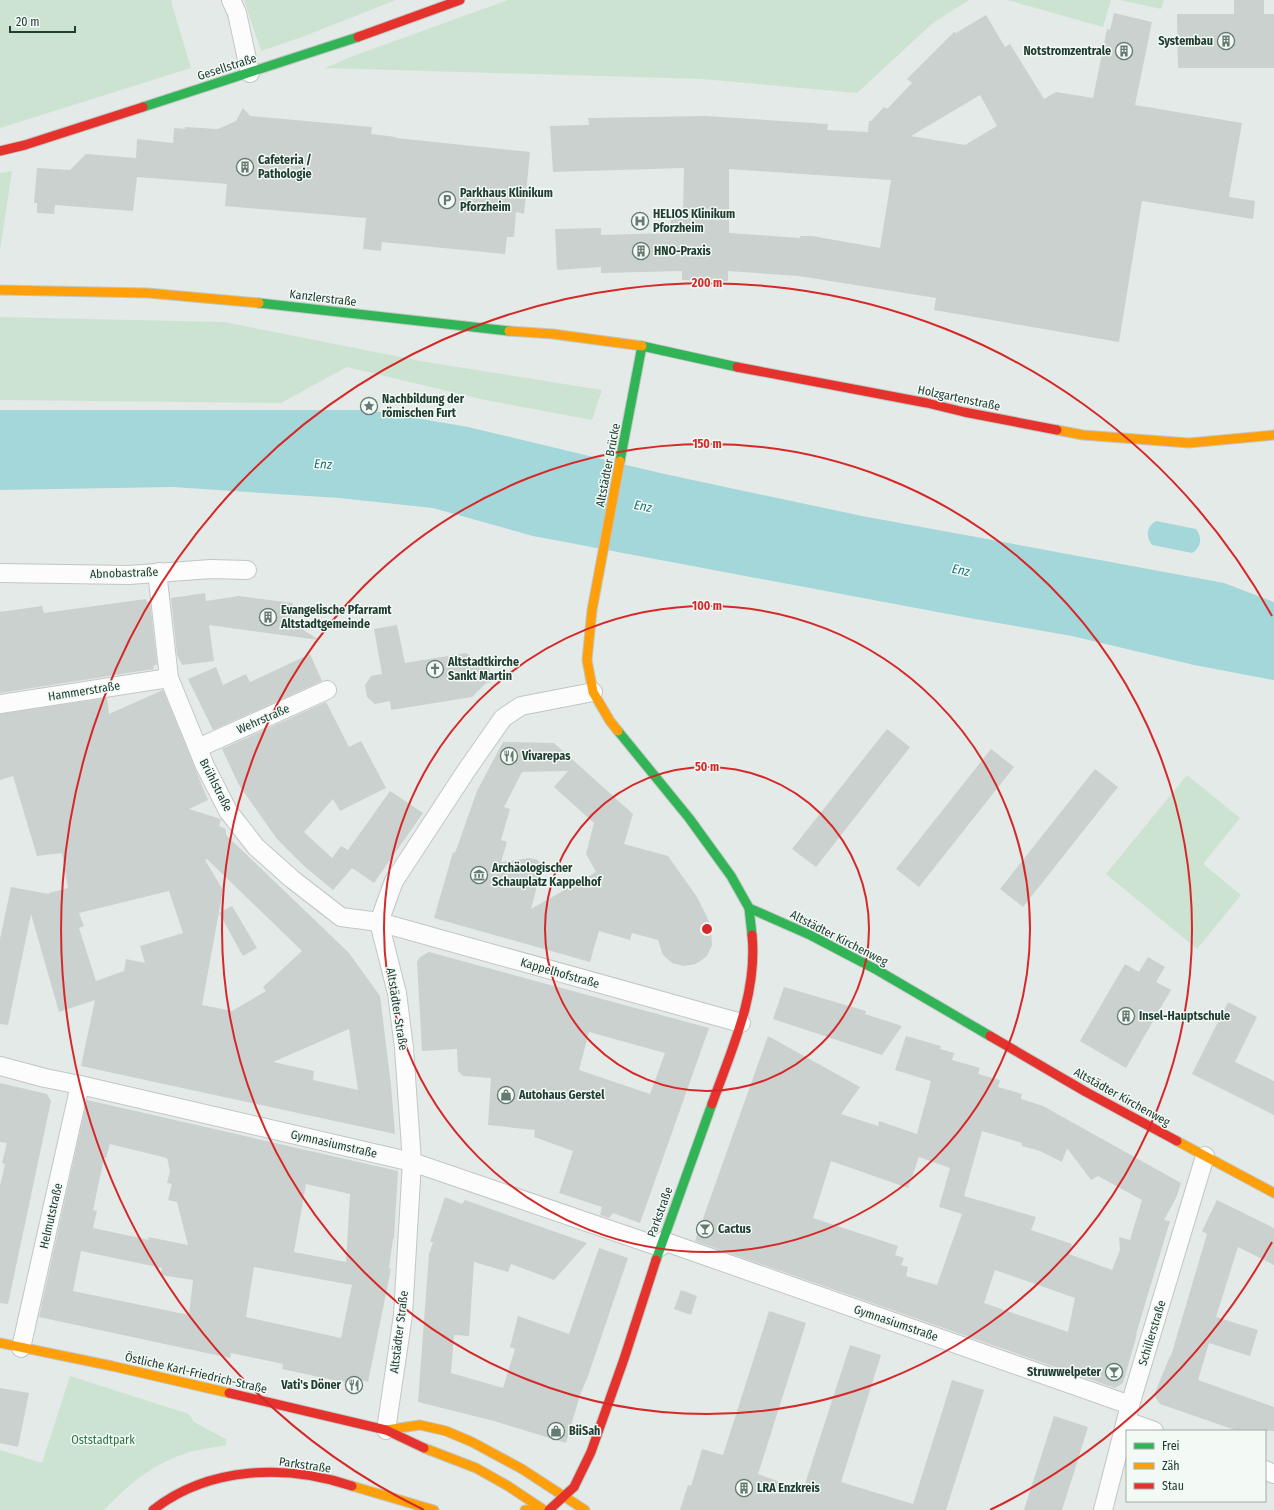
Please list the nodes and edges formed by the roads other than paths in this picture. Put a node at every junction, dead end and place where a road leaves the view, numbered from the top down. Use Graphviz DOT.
graph roads {
  1 [pos="231,0"];
  2 [pos="460,0"];
  3 [pos="250,73"];
  4 [pos="0,151"];
  5 [pos="0,290"];
  6 [pos="642,346"];
  7 [pos="1274,434"];
  8 [pos="247,570"];
  9 [pos="159,572"];
  10 [pos="0,573"];
  11 [pos="169,678"];
  12 [pos="327,690"];
  13 [pos="593,692"];
  14 [pos="0,704"];
  15 [pos="198,748"];
  16 [pos="749,908"];
  17 [pos="379,922"];
  18 [pos="741,1023"];
  19 [pos="0,1066"];
  20 [pos="80,1085"];
  21 [pos="1205,1156"];
  22 [pos="412,1162"];
  23 [pos="1274,1193"];
  24 [pos="662,1244"];
  25 [pos="0,1343"];
  26 [pos="21,1348"];
  27 [pos="1128,1413"];
  28 [pos="386,1430"];
  29 [pos="1153,1430"];
  30 [pos="565,1496"];
  31 [pos="153,1510"];
  32 [pos="434,1510"];
  33 [pos="525,1510"];
  34 [pos="531,1510"];
  35 [pos="544,1510"];
  36 [pos="549,1510"];
  37 [pos="585,1510"];
  38 [pos="1102,1510"];
  1 -- 3 [label="street"];
  2 -- 3 [label="main road, Gesellstraße"];
  3 -- 4 [label="main road, Gesellstraße"];
  5 -- 6 [label="main road, Kanzlerstraße"];
  6 -- 7 [label="main road, Holzgartenstraße"];
  6 -- 13 [label="main road, Altstädter Brücke"];
  8 -- 9 [label="street, Abnobastraße"];
  9 -- 10 [label="street, Abnobastraße"];
  9 -- 11 [label="street, Brühlstraße"];
  11 -- 14 [label="street, Hammerstraße"];
  11 -- 15 [label="street, Brühlstraße"];
  12 -- 15 [label="street, Wehrstraße"];
  13 -- 16 [label="main road"];
  13 -- 17 [label="street"];
  15 -- 17 [label="street, Brühlstraße"];
  16 -- 18 [label="main road, Parkstraße"];
  16 -- 21 [label="main road, Altstädter Kirchenweg"];
  17 -- 18 [label="street, Kappelhofstraße"];
  17 -- 22 [label="street, Altstädter Straße"];
  18 -- 24 [label="main road, Parkstraße"];
  19 -- 20 [label="street, Gymnasiumstraße"];
  20 -- 22 [label="street, Gymnasiumstraße"];
  20 -- 26 [label="street, Helmutstraße"];
  21 -- 23 [label="main road, Altstädter Kirchenweg"];
  21 -- 27 [label="street, Schillerstraße"];
  22 -- 24 [label="street, Gymnasiumstraße"];
  22 -- 28 [label="street, Altstädter Straße"];
  24 -- 27 [label="street, Gymnasiumstraße"];
  24 -- 30 [label="main road, Parkstraße"];
  25 -- 26 [label="main road, Östliche Karl-Friedrich-Straße"];
  26 -- 28 [label="main road, Östliche Karl-Friedrich-Straße"];
  27 -- 29 [label="street, Gymnasiumstraße"];
  27 -- 38 [label="street, Schillerstraße"];
  28 -- 30 [label="main road, Östliche Karl-Friedrich-Straße"];
  28 -- 35 [label="main road, Östliche Karl-Friedrich-Straße"];
  30 -- 36 [label="main road, Parkstraße"];
  30 -- 37 [label="main road, Östliche Karl-Friedrich-Straße"];
  31 -- 32 [label="main road, Parkstraße"];
  33 -- 34 [label="main road"];
}
